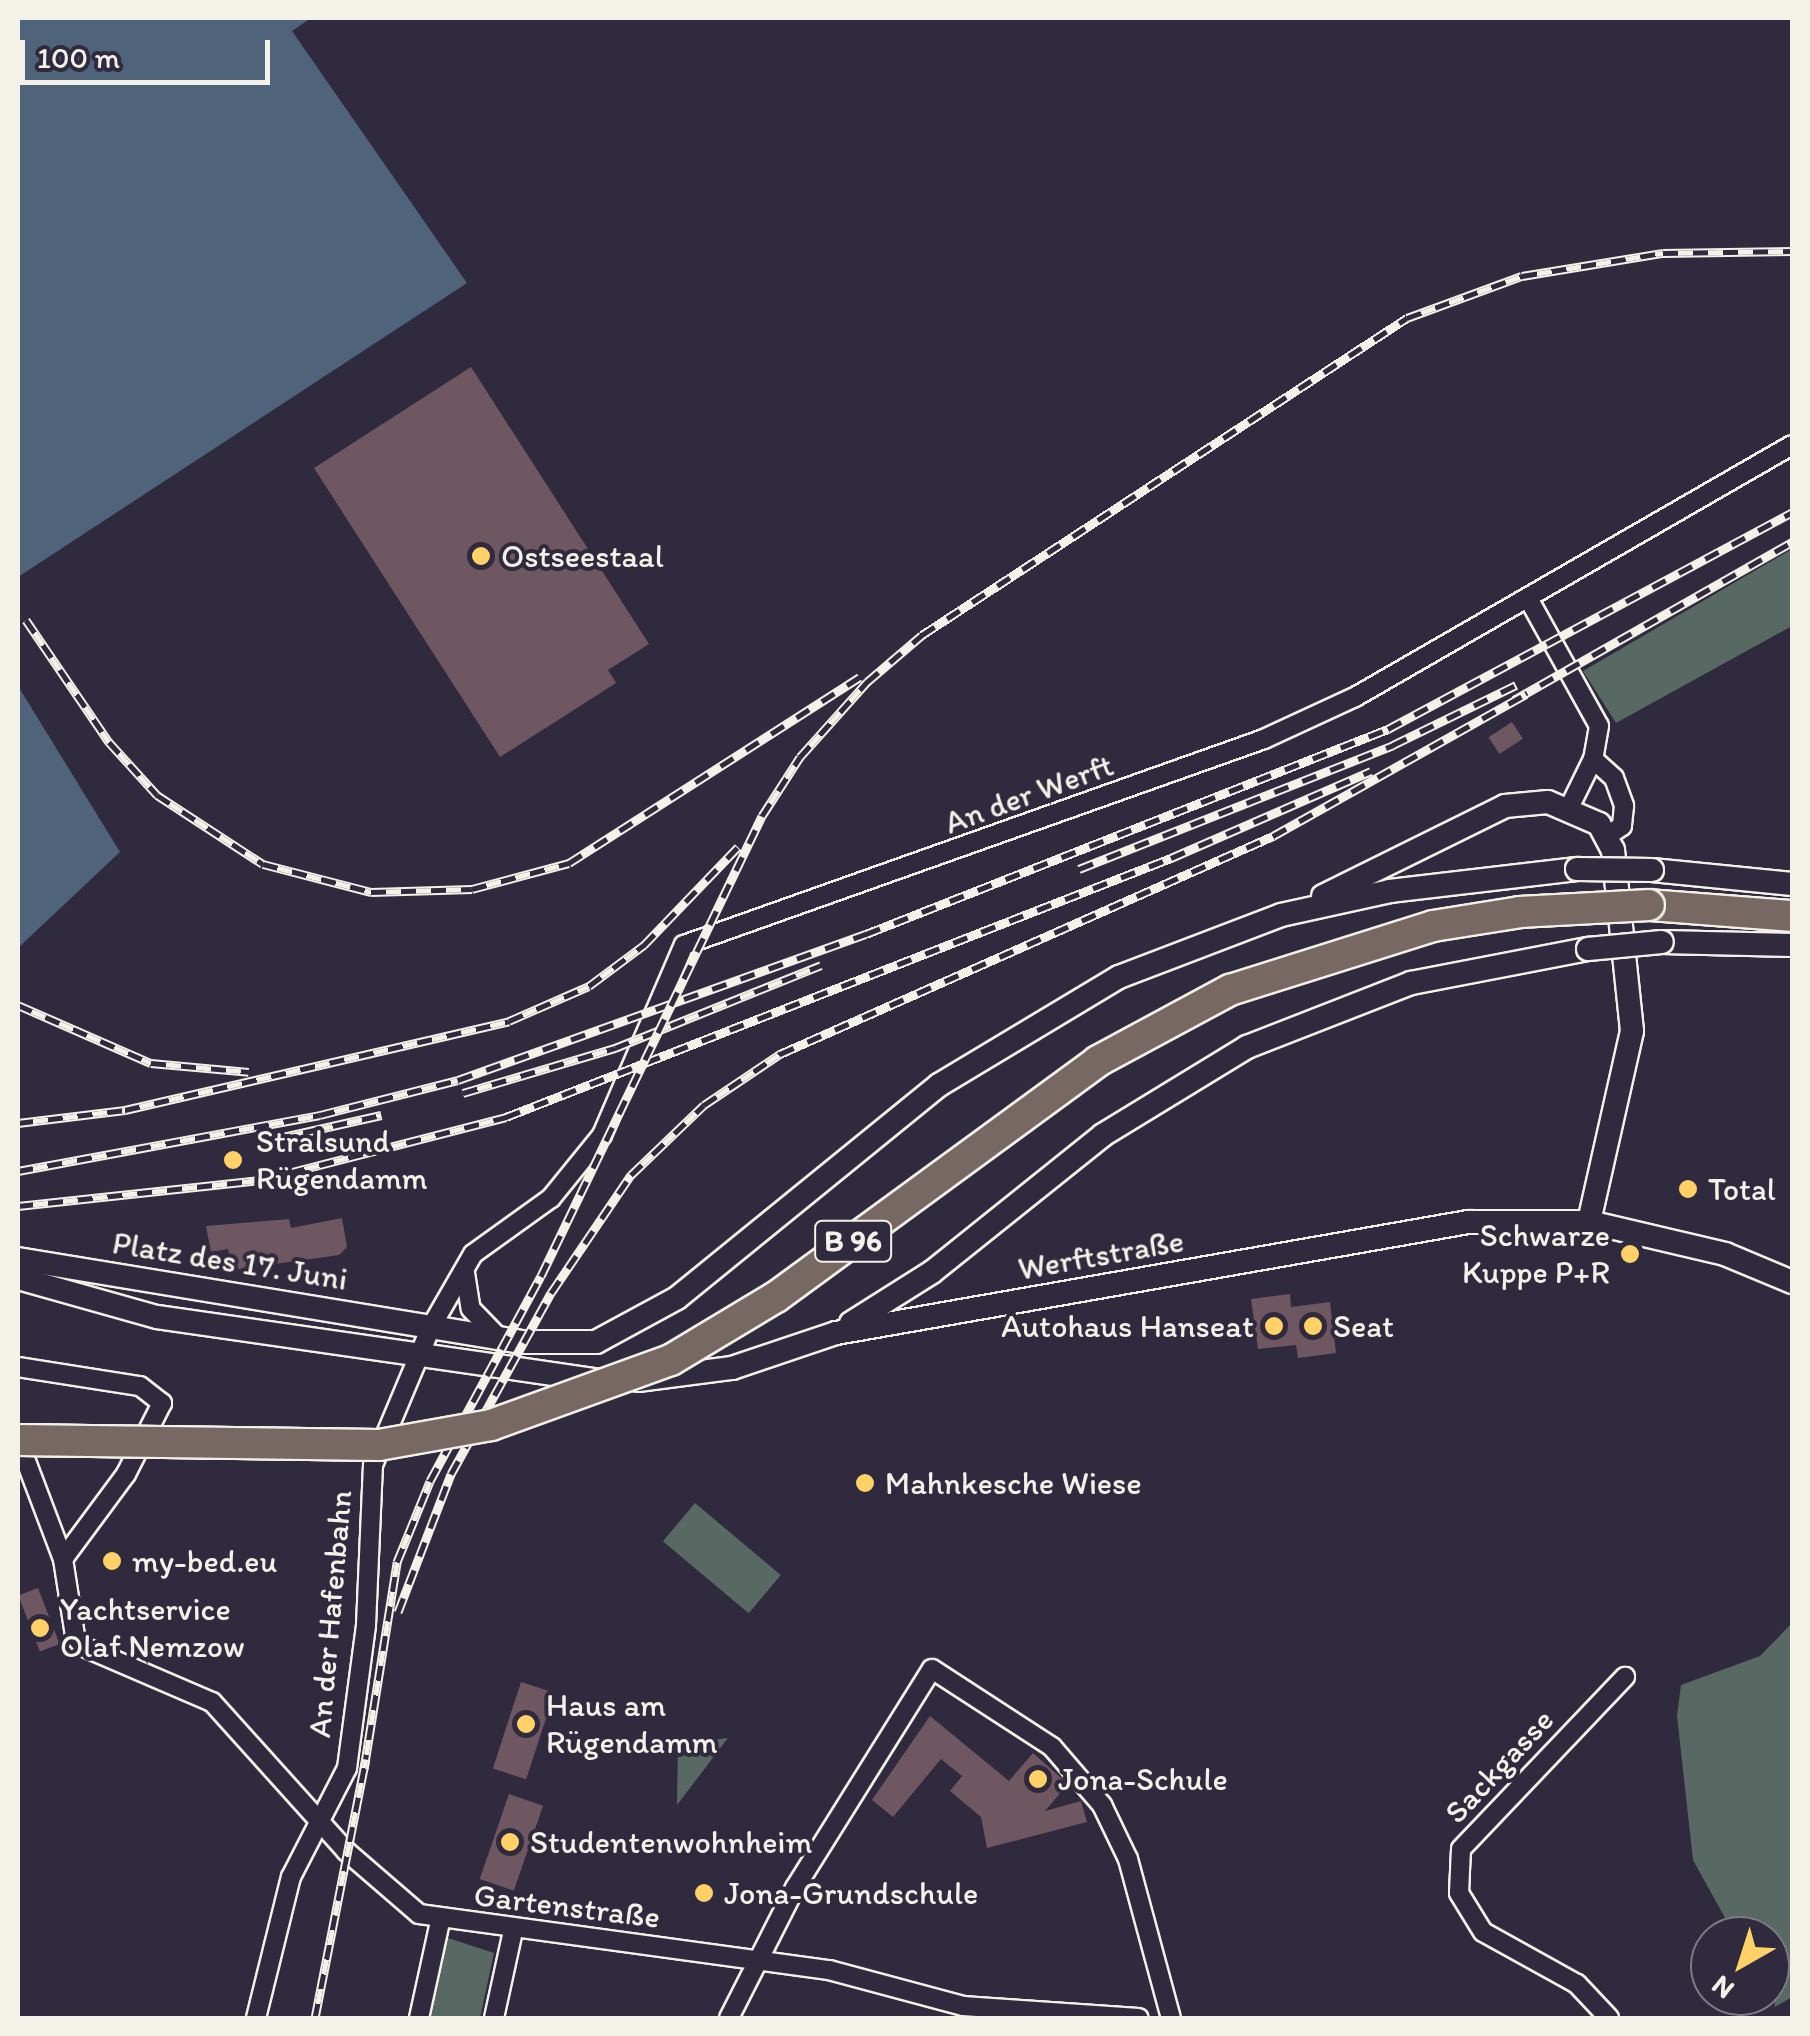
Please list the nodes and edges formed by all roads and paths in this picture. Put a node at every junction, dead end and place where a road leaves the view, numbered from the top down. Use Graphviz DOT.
graph roads {
  1 [pos="1792,445"];
  2 [pos="1528,598"];
  3 [pos="1593,759"];
  4 [pos="1568,808"];
  5 [pos="1607,836"];
  6 [pos="1792,884"];
  7 [pos="1281,915"];
  8 [pos="1788,916"];
  9 [pos="1792,945"];
  10 [pos="1589,1222"];
  11 [pos="473,1254"];
  12 [pos="18,1259"];
  13 [pos="18,1278"];
  14 [pos="1792,1282"];
  15 [pos="431,1328"];
  16 [pos="836,1333"];
  17 [pos="500,1338"];
  18 [pos="417,1359"];
  19 [pos="18,1367"];
  20 [pos="18,1440"];
  21 [pos="63,1559"];
  22 [pos="1625,1677"];
  23 [pos="320,1821"];
  24 [pos="440,1922"];
  25 [pos="513,1931"];
  26 [pos="755,1958"];
  27 [pos="959,2012"];
  28 [pos="256,2018"];
  29 [pos="419,2018"];
  30 [pos="494,2018"];
  31 [pos="729,2018"];
  32 [pos="1139,2018"];
  33 [pos="1170,2018"];
  34 [pos="1609,2018"];
  1 -- 2 [label="street, An der Werft"];
  2 -- 3 [label="street"];
  2 -- 11 [label="street, An der Werft"];
  3 -- 4 [label="street"];
  3 -- 5 [label="street"];
  4 -- 5 [label="main road"];
  4 -- 7 [label="main road"];
  5 -- 10 [label="main road"];
  6 -- 7 [label="main road, bridge"];
  7 -- 17 [label="main road"];
  8 -- 20 [label="highway, B 96, bridge"];
  9 -- 16 [label="main road, bridge"];
  10 -- 14 [label="main road, Werftstraße"];
  10 -- 16 [label="main road, Werftstraße"];
  11 -- 15 [label="street, An der Werft"];
  11 -- 17 [label="street"];
  12 -- 15 [label="main road, Platz des 17. Juni"];
  13 -- 18 [label="main road, Platz des 17. Juni"];
  15 -- 17 [label="main road"];
  15 -- 18 [label="street, An der Hafenbahn"];
  16 -- 18 [label="main road, Werftstraße"];
  18 -- 23 [label="street, An der Hafenbahn"];
  19 -- 21 [label="street"];
  20 -- 21 [label="street"];
  21 -- 23 [label="street, Gartenstraße"];
  22 -- 34 [label="street, Sackgasse"];
  23 -- 24 [label="street, Gartenstraße"];
  23 -- 28 [label="street, An der Hafenbahn"];
  24 -- 25 [label="street, Gartenstraße"];
  24 -- 29 [label="street"];
  25 -- 26 [label="street, Gartenstraße"];
  25 -- 30 [label="street"];
  26 -- 27 [label="street, Gartenstraße"];
  26 -- 31 [label="street"];
  26 -- 33 [label="street"];
  27 -- 32 [label="street, Gartenstraße"];
}
